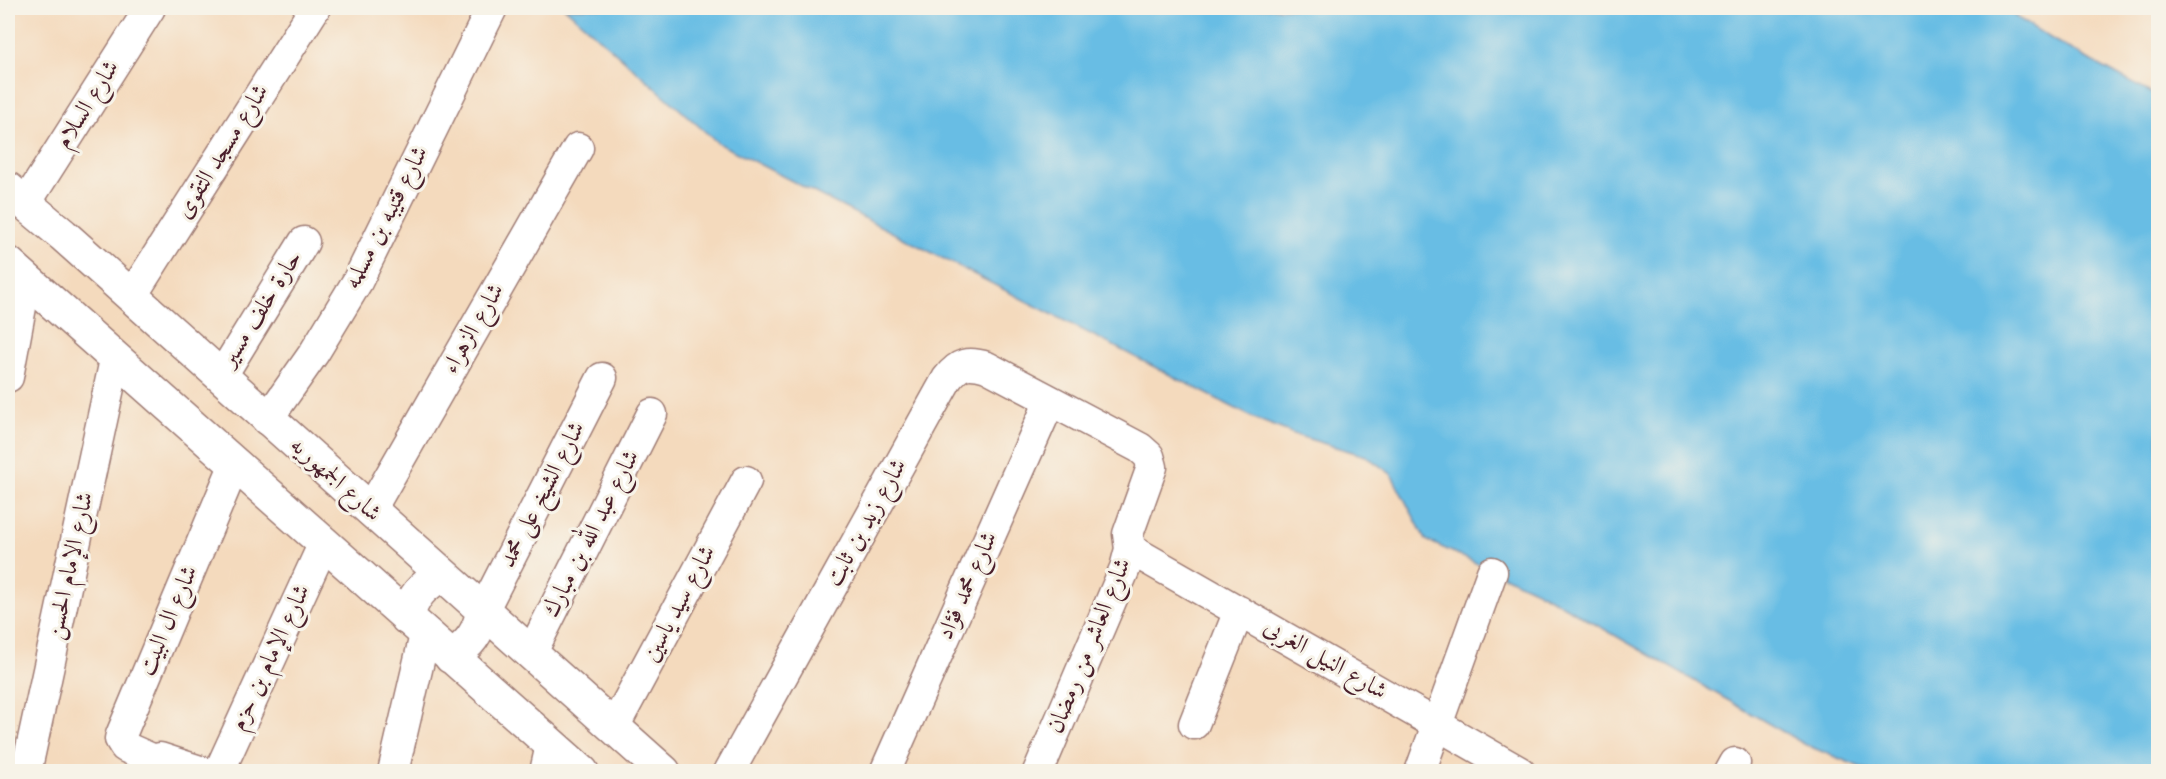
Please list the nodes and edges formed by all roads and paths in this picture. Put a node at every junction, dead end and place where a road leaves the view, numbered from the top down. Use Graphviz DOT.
graph roads {
  1 [pos="150,8"];
  2 [pos="315,8"];
  3 [pos="492,8"];
  4 [pos="578,148"];
  5 [pos="17,196"];
  6 [pos="304,242"];
  7 [pos="17,272"];
  8 [pos="131,297"];
  9 [pos="115,360"];
  10 [pos="8,377"];
  11 [pos="221,377"];
  12 [pos="602,378"];
  13 [pos="1050,401"];
  14 [pos="652,414"];
  15 [pos="267,420"];
  16 [pos="234,466"];
  17 [pos="746,481"];
  18 [pos="370,511"];
  19 [pos="323,545"];
  20 [pos="1130,549"];
  21 [pos="1492,572"];
  22 [pos="442,575"];
  23 [pos="483,611"];
  24 [pos="1239,611"];
  25 [pos="416,627"];
  26 [pos="531,654"];
  27 [pos="451,657"];
  28 [pos="1194,724"];
  29 [pos="1436,724"];
  30 [pos="614,727"];
  31 [pos="548,758"];
  32 [pos="148,765"];
  33 [pos="26,771"];
  34 [pos="203,771"];
  35 [pos="219,771"];
  36 [pos="393,771"];
  37 [pos="582,771"];
  38 [pos="664,771"];
  39 [pos="729,771"];
  40 [pos="885,771"];
  41 [pos="1038,771"];
  42 [pos="1420,771"];
  43 [pos="1520,771"];
  1 -- 5 [label="street, شارع السلام"];
  2 -- 8 [label="street, شارع مسجد التقوى"];
  3 -- 15 [label="street, شارع قتيبه بن مسلمه"];
  4 -- 18 [label="street, شارع الزهراء"];
  5 -- 8 [label="street, شارع الجمهوريه"];
  6 -- 11 [label="street, حارة خلف مسير"];
  7 -- 9 [label="street"];
  7 -- 10 [label="street"];
  8 -- 11 [label="street, شارع الجمهوريه"];
  9 -- 16 [label="street"];
  9 -- 33 [label="street, شارع الإمام الحسن"];
  11 -- 15 [label="street, شارع الجمهوريه"];
  12 -- 23 [label="street, شارع الشيخ على محمد"];
  13 -- 20 [label="street, شارع العاشر من رمضان"];
  13 -- 39 [label="street, شارع زيد بن ثابت"];
  13 -- 40 [label="street, شارع محمد فؤاد"];
  14 -- 26 [label="street, شارع عبد الله بن مبارك"];
  15 -- 18 [label="street, شارع الجمهوريه"];
  16 -- 19 [label="street"];
  16 -- 32 [label="street, شارع ال البيت"];
  17 -- 30 [label="street, شارع سيد ياسين"];
  18 -- 22 [label="street, شارع الجمهوريه"];
  19 -- 25 [label="street"];
  19 -- 35 [label="street, شارع الإمام بن حزم"];
  20 -- 24 [label="street, شارع النيل الغربى"];
  20 -- 41 [label="street, شارع العاشر من رمضان"];
  21 -- 29 [label="street"];
  22 -- 23 [label="street, شارع الجمهوريه"];
  22 -- 25 [label="street"];
  23 -- 26 [label="street, شارع الجمهوريه"];
  23 -- 27 [label="street"];
  24 -- 28 [label="street"];
  24 -- 29 [label="street, شارع النيل الغربى"];
  25 -- 27 [label="street"];
  25 -- 36 [label="street"];
  26 -- 30 [label="street, شارع الجمهوريه"];
  27 -- 31 [label="street"];
  29 -- 42 [label="street"];
  29 -- 43 [label="street, شارع النيل الغربى"];
  30 -- 38 [label="street, شارع الجمهوريه"];
  31 -- 37 [label="street"];
  32 -- 34 [label="street"];
}
